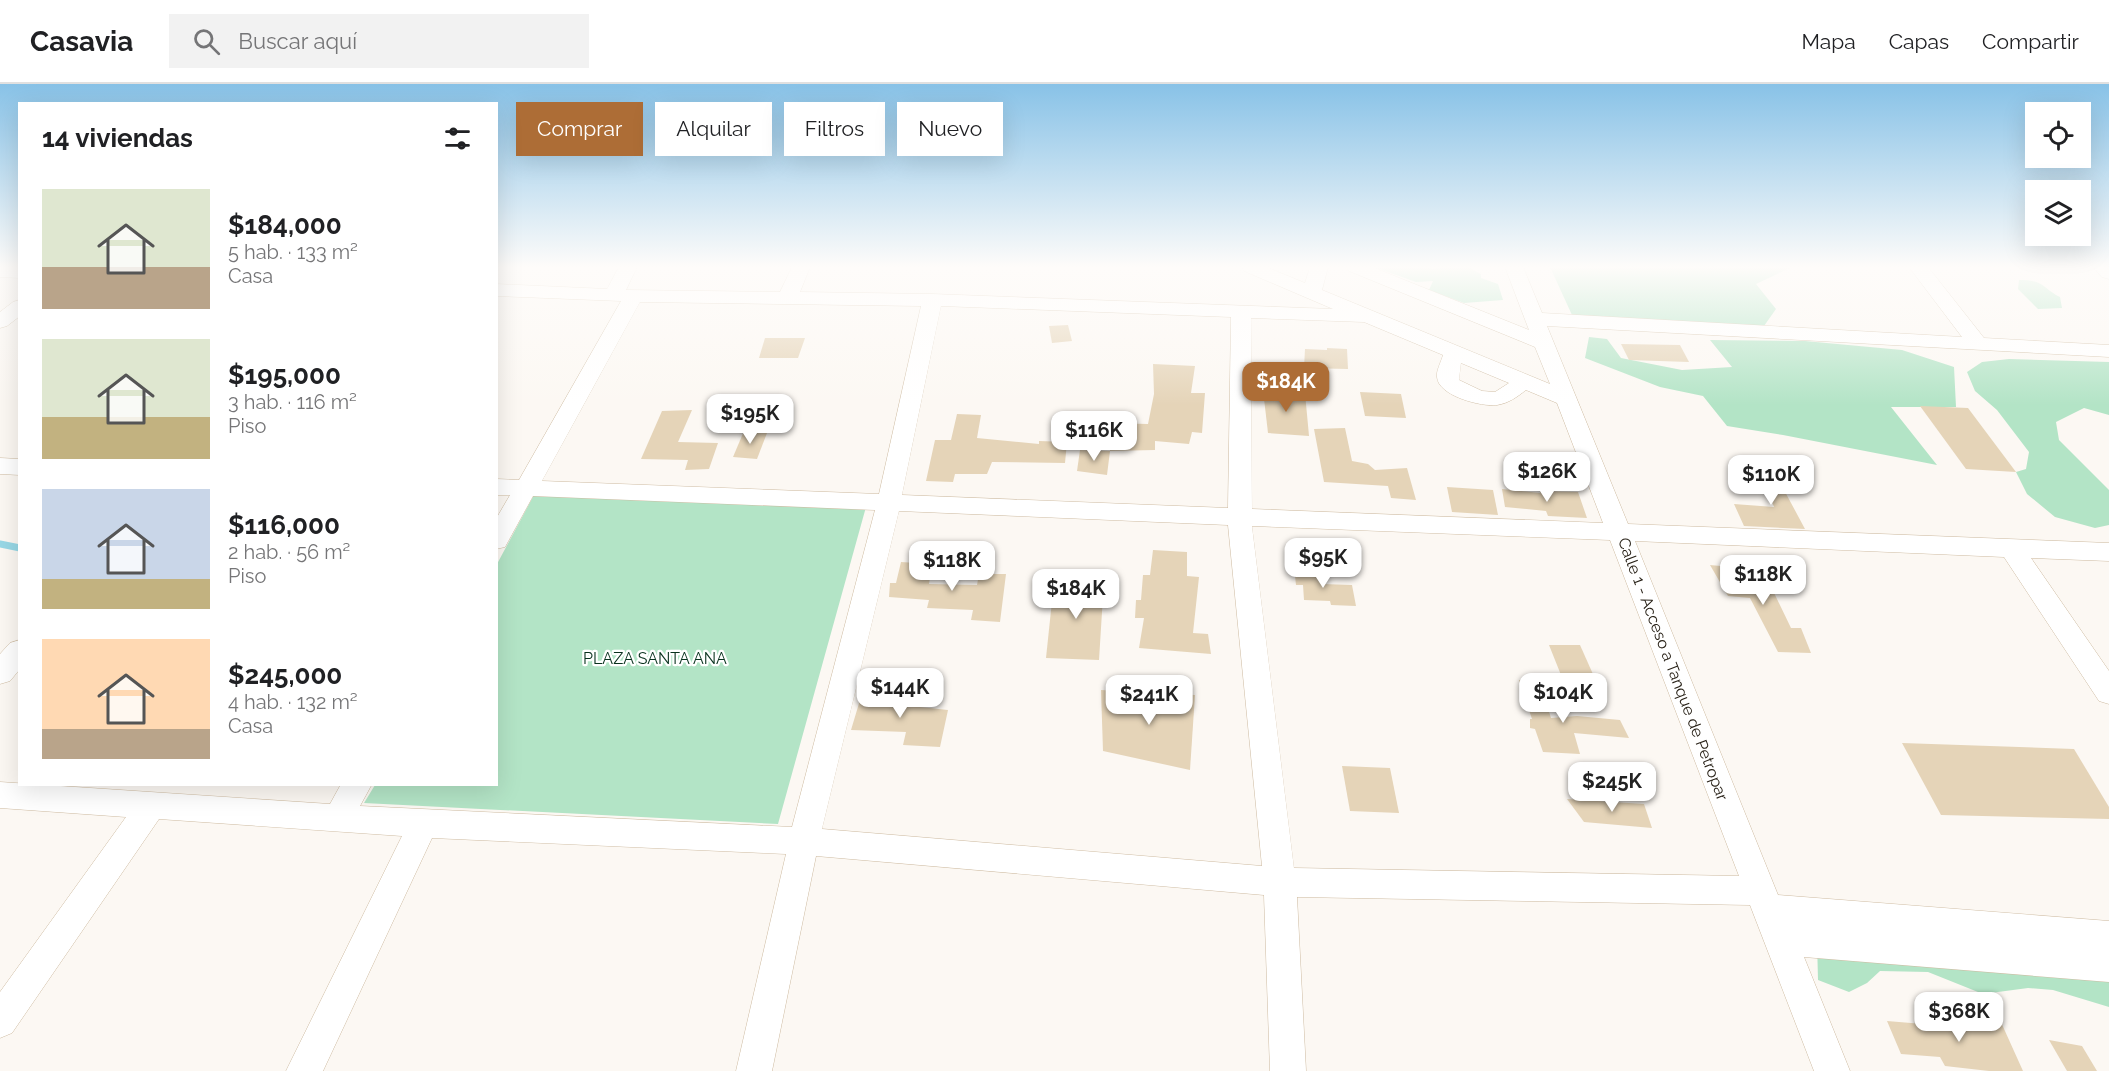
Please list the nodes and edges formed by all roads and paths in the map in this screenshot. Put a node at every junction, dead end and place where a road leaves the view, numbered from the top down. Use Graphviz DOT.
graph roads {
  1 [pos="614,313"];
  2 [pos="929,313"];
  3 [pos="1240,313"];
  4 [pos="1274,313"];
  5 [pos="1363,313"];
  6 [pos="1470,313"];
  7 [pos="1533,313"];
  8 [pos="1954,313"];
  9 [pos="1370,316"];
  10 [pos="1535,319"];
  11 [pos="1544,343"];
  12 [pos="1978,344"];
  13 [pos="1454,351"];
  14 [pos="2109,351"];
  15 [pos="1524,381"];
  16 [pos="1566,399"];
  17 [pos="0,466"];
  18 [pos="18,467"];
  19 [pos="498,487"];
  20 [pos="527,488"];
  21 [pos="889,502"];
  22 [pos="1239,518"];
  23 [pos="1619,533"];
  24 [pos="498,538"];
  25 [pos="2012,549"];
  26 [pos="2109,552"];
  27 [pos="18,652"];
  28 [pos="0,673"];
  29 [pos="2109,693"];
  30 [pos="356,786"];
  31 [pos="0,795"];
  32 [pos="151,806"];
  33 [pos="338,818"];
  34 [pos="423,824"];
  35 [pos="804,842"];
  36 [pos="1280,882"];
  37 [pos="1769,913"];
  38 [pos="2109,936"];
  39 [pos="2109,966"];
  40 [pos="0,1021"];
  41 [pos="304,1071"];
  42 [pos="754,1071"];
  43 [pos="1288,1071"];
  44 [pos="1832,1071"];
  1 -- 20 [label="street"];
  2 -- 21 [label="street"];
  3 -- 22 [label="street"];
  4 -- 9 [label="street"];
  5 -- 9 [label="street"];
  6 -- 11 [label="street"];
  7 -- 10 [label="street, Calle 1 - Acceso a Tanque de Petropar"];
  8 -- 12 [label="street"];
  9 -- 13 [label="street"];
  10 -- 11 [label="street, Calle 1 - Acceso a Tanque de Petropar"];
  10 -- 12 [label="street"];
  11 -- 16 [label="street, Calle 1 - Acceso a Tanque de Petropar"];
  12 -- 14 [label="street"];
  13 -- 15 [label="street"];
  13 -- 15 [label="street"];
  15 -- 16 [label="street"];
  16 -- 23 [label="street, Calle 1 - Acceso a Tanque de Petropar"];
  17 -- 18 [label="street"];
  19 -- 20 [label="street"];
  20 -- 21 [label="street"];
  20 -- 24 [label="street"];
  21 -- 22 [label="street"];
  21 -- 35 [label="street"];
  22 -- 23 [label="street"];
  22 -- 36 [label="street"];
  23 -- 25 [label="street"];
  23 -- 37 [label="street, Calle 1 - Acceso a Tanque de Petropar"];
  25 -- 26 [label="street"];
  25 -- 29 [label="street"];
  27 -- 28 [label="street"];
  30 -- 33 [label="street"];
  31 -- 32 [label="street"];
  32 -- 33 [label="street"];
  32 -- 40 [label="street"];
  33 -- 34 [label="street"];
  34 -- 35 [label="street"];
  34 -- 41 [label="street"];
  35 -- 36 [label="street"];
  35 -- 42 [label="street"];
  36 -- 37 [label="street"];
  36 -- 43 [label="street"];
  37 -- 38 [label="street"];
  37 -- 39 [label="street"];
  37 -- 44 [label="street, Calle 1 - Acceso a Tanque de Petropar"];
}
